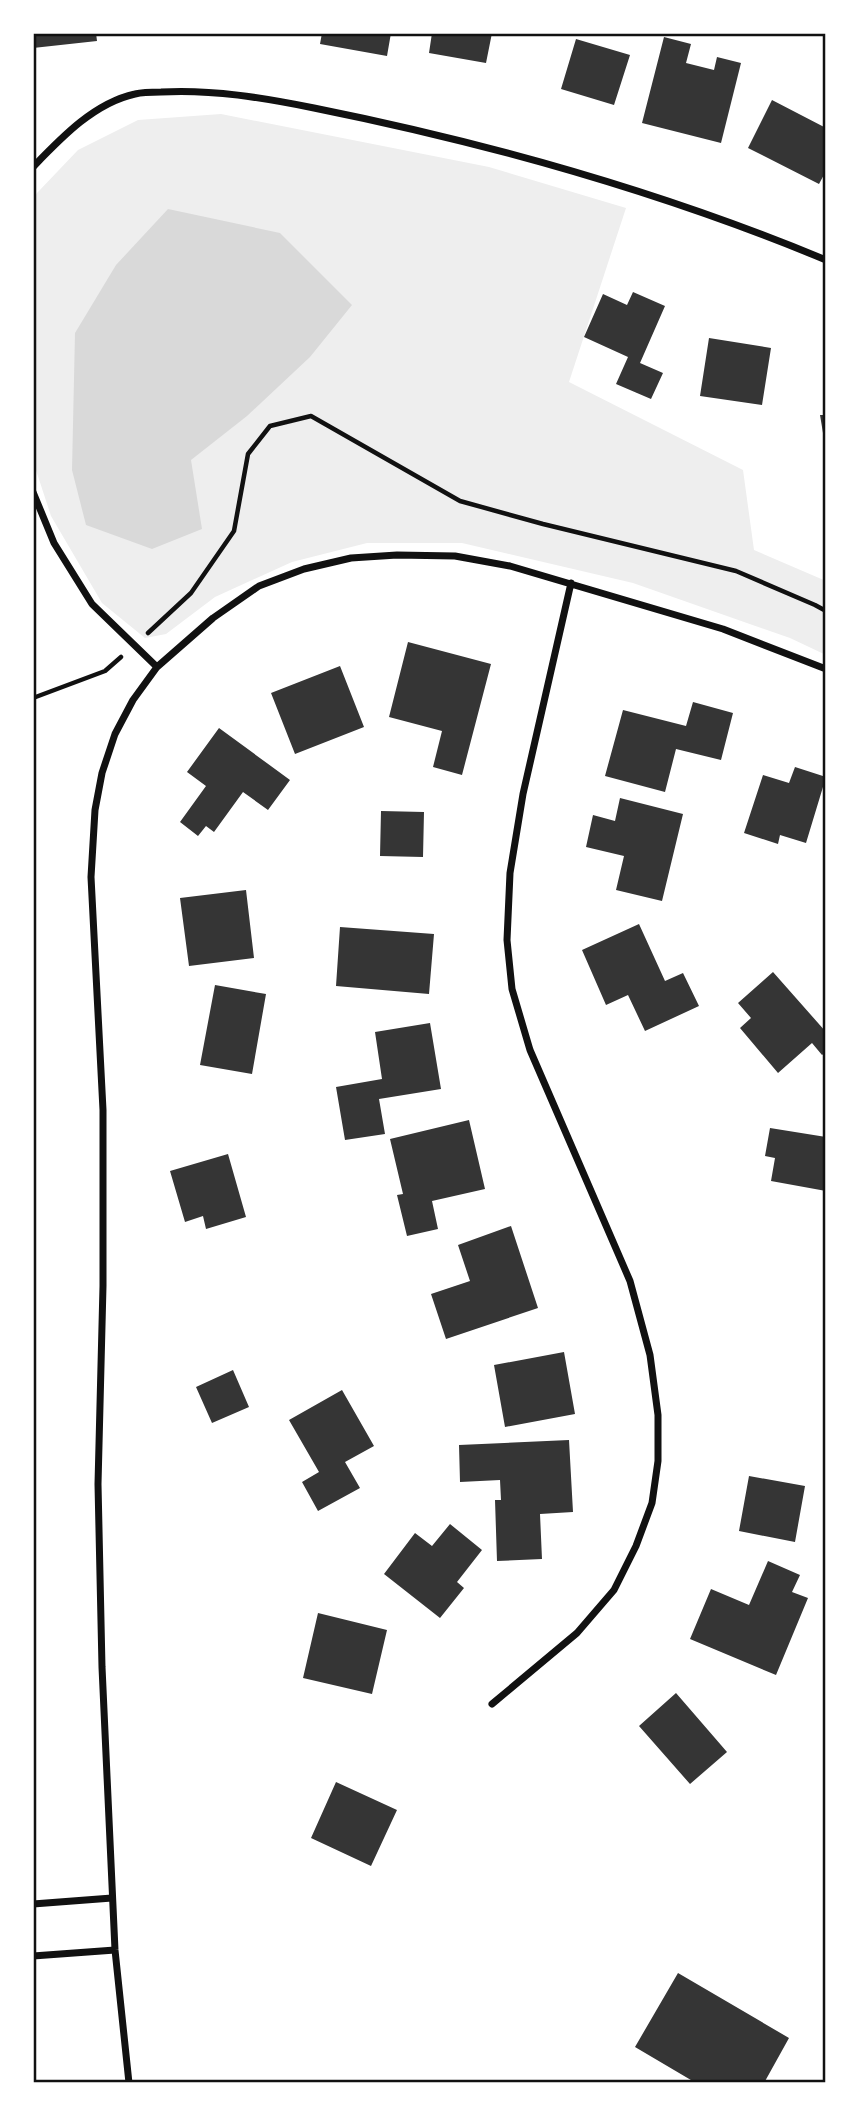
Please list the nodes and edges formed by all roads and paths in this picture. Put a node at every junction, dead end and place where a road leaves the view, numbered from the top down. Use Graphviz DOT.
graph roads {
  1 [pos="33,167"];
  2 [pos="826,260"];
  3 [pos="33,492"];
  4 [pos="571,583"];
  5 [pos="157,667"];
  6 [pos="826,669"];
  7 [pos="492,1704"];
  8 [pos="112,1898"];
  9 [pos="33,1904"];
  10 [pos="115,1950"];
  11 [pos="33,1956"];
  12 [pos="130,2083"];
  1 -- 2 [label="street"];
  3 -- 5 [label="street"];
  4 -- 5 [label="street"];
  4 -- 6 [label="street"];
  4 -- 7 [label="street"];
  5 -- 8 [label="street"];
  8 -- 9 [label="street"];
  8 -- 10 [label="street"];
  10 -- 11 [label="street"];
  10 -- 12 [label="street"];
}
